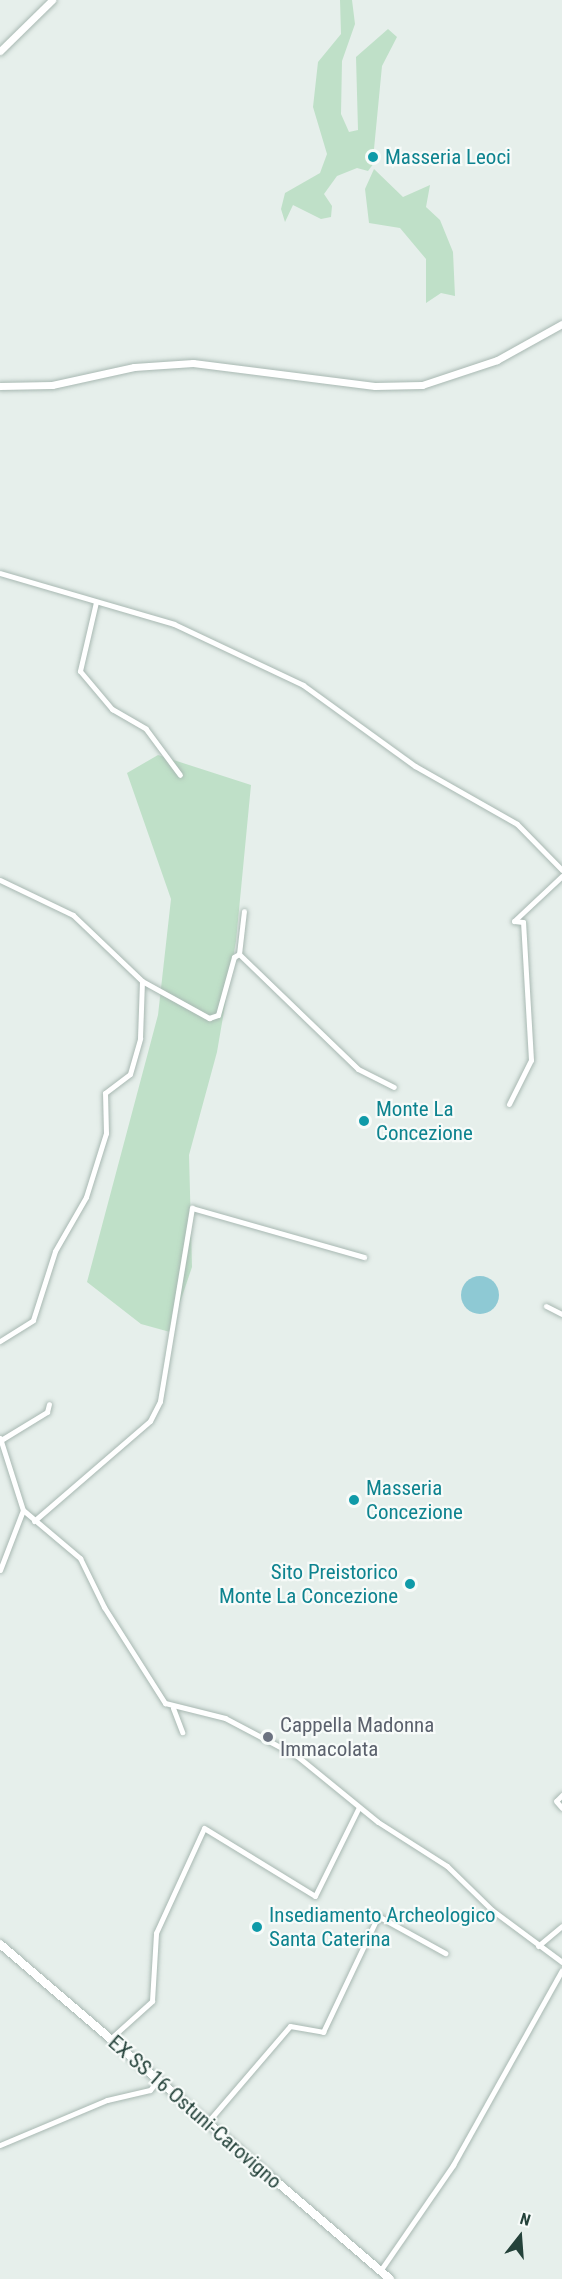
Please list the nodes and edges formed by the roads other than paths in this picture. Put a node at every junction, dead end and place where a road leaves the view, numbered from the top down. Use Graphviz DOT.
graph roads {
  1 [pos="51,0"];
  2 [pos="0,51"];
  3 [pos="562,324"];
  4 [pos="0,386"];
  5 [pos="0,573"];
  6 [pos="96,602"];
  7 [pos="180,775"];
  8 [pos="562,870"];
  9 [pos="562,876"];
  10 [pos="0,880"];
  11 [pos="244,911"];
  12 [pos="239,954"];
  13 [pos="142,981"];
  14 [pos="394,1087"];
  15 [pos="509,1104"];
  16 [pos="364,1257"];
  17 [pos="546,1306"];
  18 [pos="562,1314"];
  19 [pos="0,1341"];
  20 [pos="49,1404"];
  21 [pos="0,1439"];
  22 [pos="23,1510"];
  23 [pos="33,1521"];
  24 [pos="0,1570"];
  25 [pos="173,1708"];
  26 [pos="182,1732"];
  27 [pos="562,1795"];
  28 [pos="359,1807"];
  29 [pos="562,1808"];
  30 [pos="562,1926"];
  31 [pos="0,1944"];
  32 [pos="538,1946"];
  33 [pos="445,1953"];
  34 [pos="562,1962"];
  35 [pos="562,1970"];
  36 [pos="110,2039"];
  37 [pos="158,2080"];
  38 [pos="206,2124"];
  39 [pos="0,2145"];
  40 [pos="380,2271"];
  41 [pos="390,2279"];
  1 -- 2 [label="street"];
  3 -- 4 [label="street"];
  5 -- 6 [label="street"];
  6 -- 7 [label="street"];
  6 -- 8 [label="street"];
  9 -- 15 [label="street"];
  10 -- 13 [label="street"];
  11 -- 12 [label="street"];
  12 -- 13 [label="street"];
  12 -- 14 [label="street"];
  13 -- 19 [label="street"];
  16 -- 23 [label="street"];
  17 -- 18 [label="street"];
  20 -- 21 [label="street"];
  21 -- 22 [label="street"];
  22 -- 23 [label="street"];
  22 -- 24 [label="street"];
  23 -- 25 [label="street"];
  25 -- 26 [label="street"];
  25 -- 28 [label="street"];
  27 -- 29 [label="street"];
  28 -- 32 [label="street"];
  28 -- 36 [label="street"];
  30 -- 32 [label="street"];
  31 -- 36 [label="main road, EX SS 16 Ostuni-Carovigno"];
  32 -- 34 [label="street"];
  33 -- 38 [label="street"];
  35 -- 40 [label="street"];
  36 -- 37 [label="main road, EX SS 16 Ostuni-Carovigno"];
  37 -- 38 [label="main road, EX SS 16 Ostuni-Carovigno"];
  37 -- 39 [label="street"];
  38 -- 40 [label="main road, EX SS 16 Ostuni-Carovigno"];
  40 -- 41 [label="main road, EX SS 16 Ostuni-Carovigno"];
}
